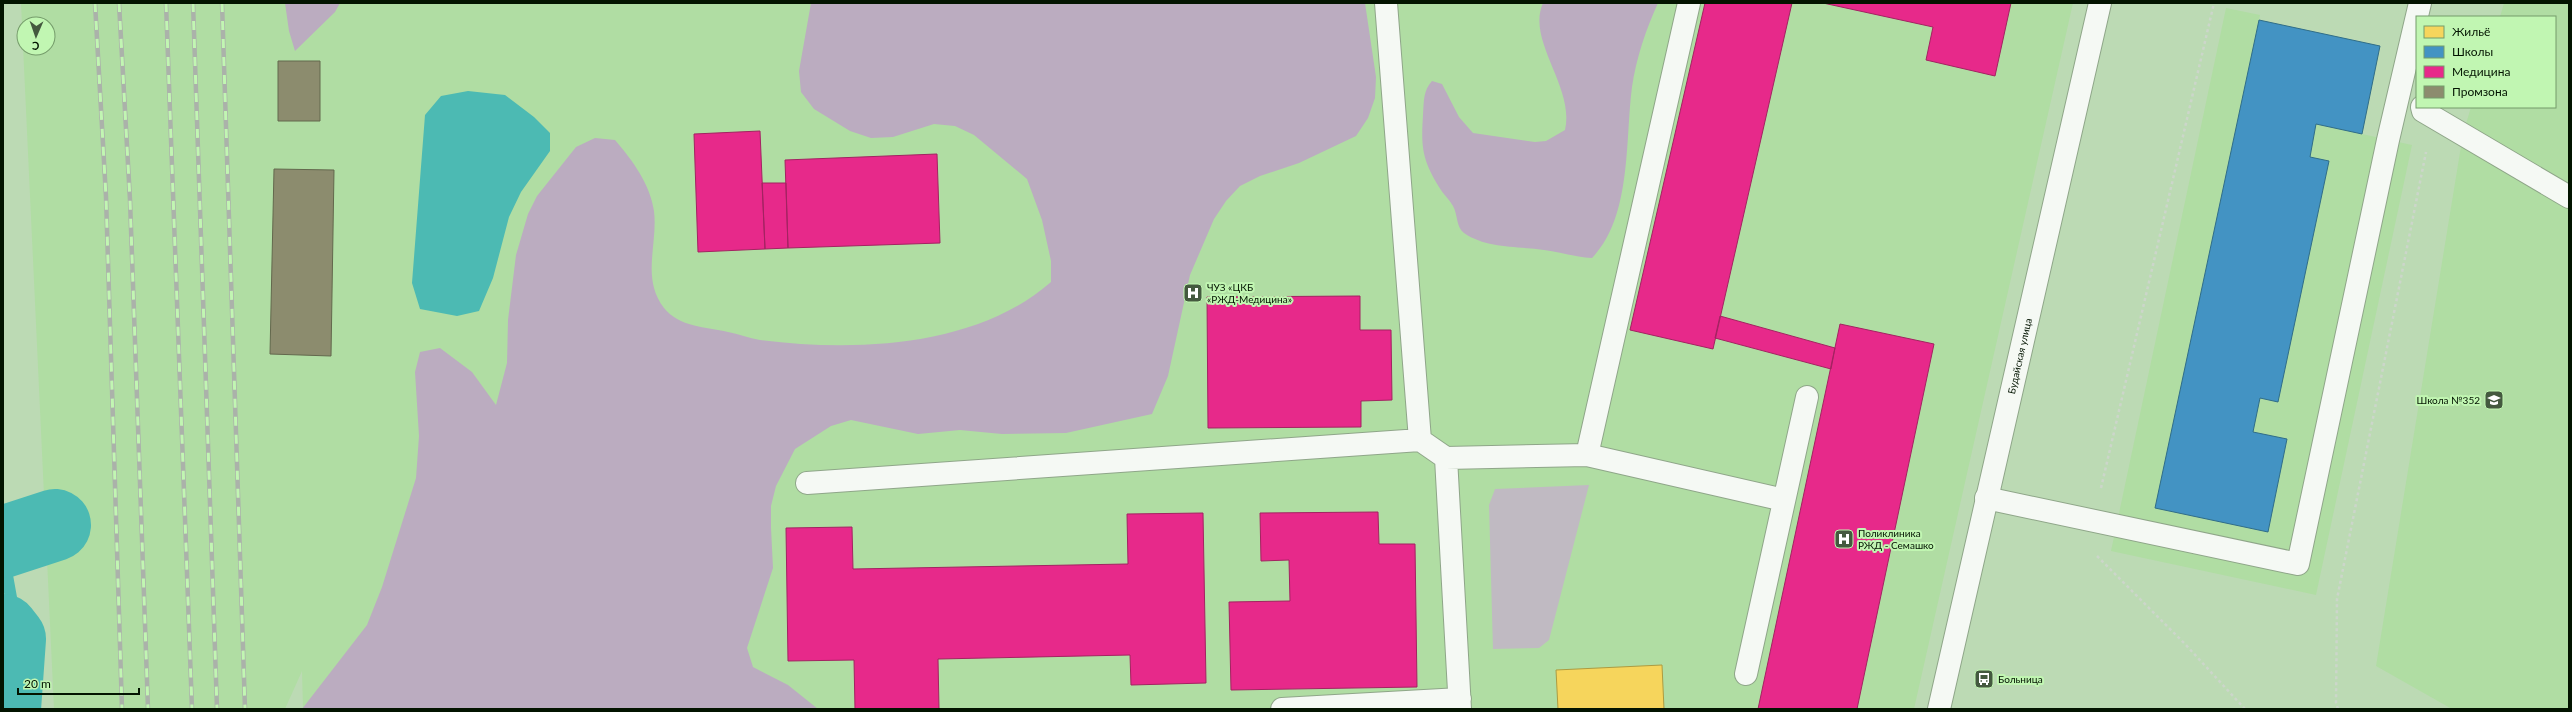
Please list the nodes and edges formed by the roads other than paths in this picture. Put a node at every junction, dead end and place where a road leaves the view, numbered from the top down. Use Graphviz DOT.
graph roads {
  1 [pos="1386,3"];
  2 [pos="1689,3"];
  3 [pos="2100,3"];
  4 [pos="2420,3"];
  5 [pos="2417,16"];
  6 [pos="2416,21"];
  7 [pos="2406,66"];
  8 [pos="2416,91"];
  9 [pos="2427,108"];
  10 [pos="2569,197"];
  11 [pos="1807,397"];
  12 [pos="1420,440"];
  13 [pos="1587,455"];
  14 [pos="1446,458"];
  15 [pos="807,484"];
  16 [pos="1986,498"];
  17 [pos="1784,500"];
  18 [pos="1746,674"];
  19 [pos="1460,704"];
  20 [pos="1282,709"];
  21 [pos="1939,709"];
  1 -- 12 [label="street"];
  2 -- 13 [label="street"];
  3 -- 16 [label="street, Будайская улица"];
  4 -- 5 [label="street"];
  6 -- 7 [label="street"];
  7 -- 8 [label="street"];
  7 -- 16 [label="street"];
  9 -- 10 [label="street"];
  11 -- 17 [label="street"];
  12 -- 14 [label="street"];
  12 -- 15 [label="street"];
  13 -- 14 [label="street"];
  13 -- 17 [label="street"];
  14 -- 19 [label="street"];
  16 -- 21 [label="street, Будайская улица"];
  17 -- 18 [label="street"];
  19 -- 20 [label="street"];
}
